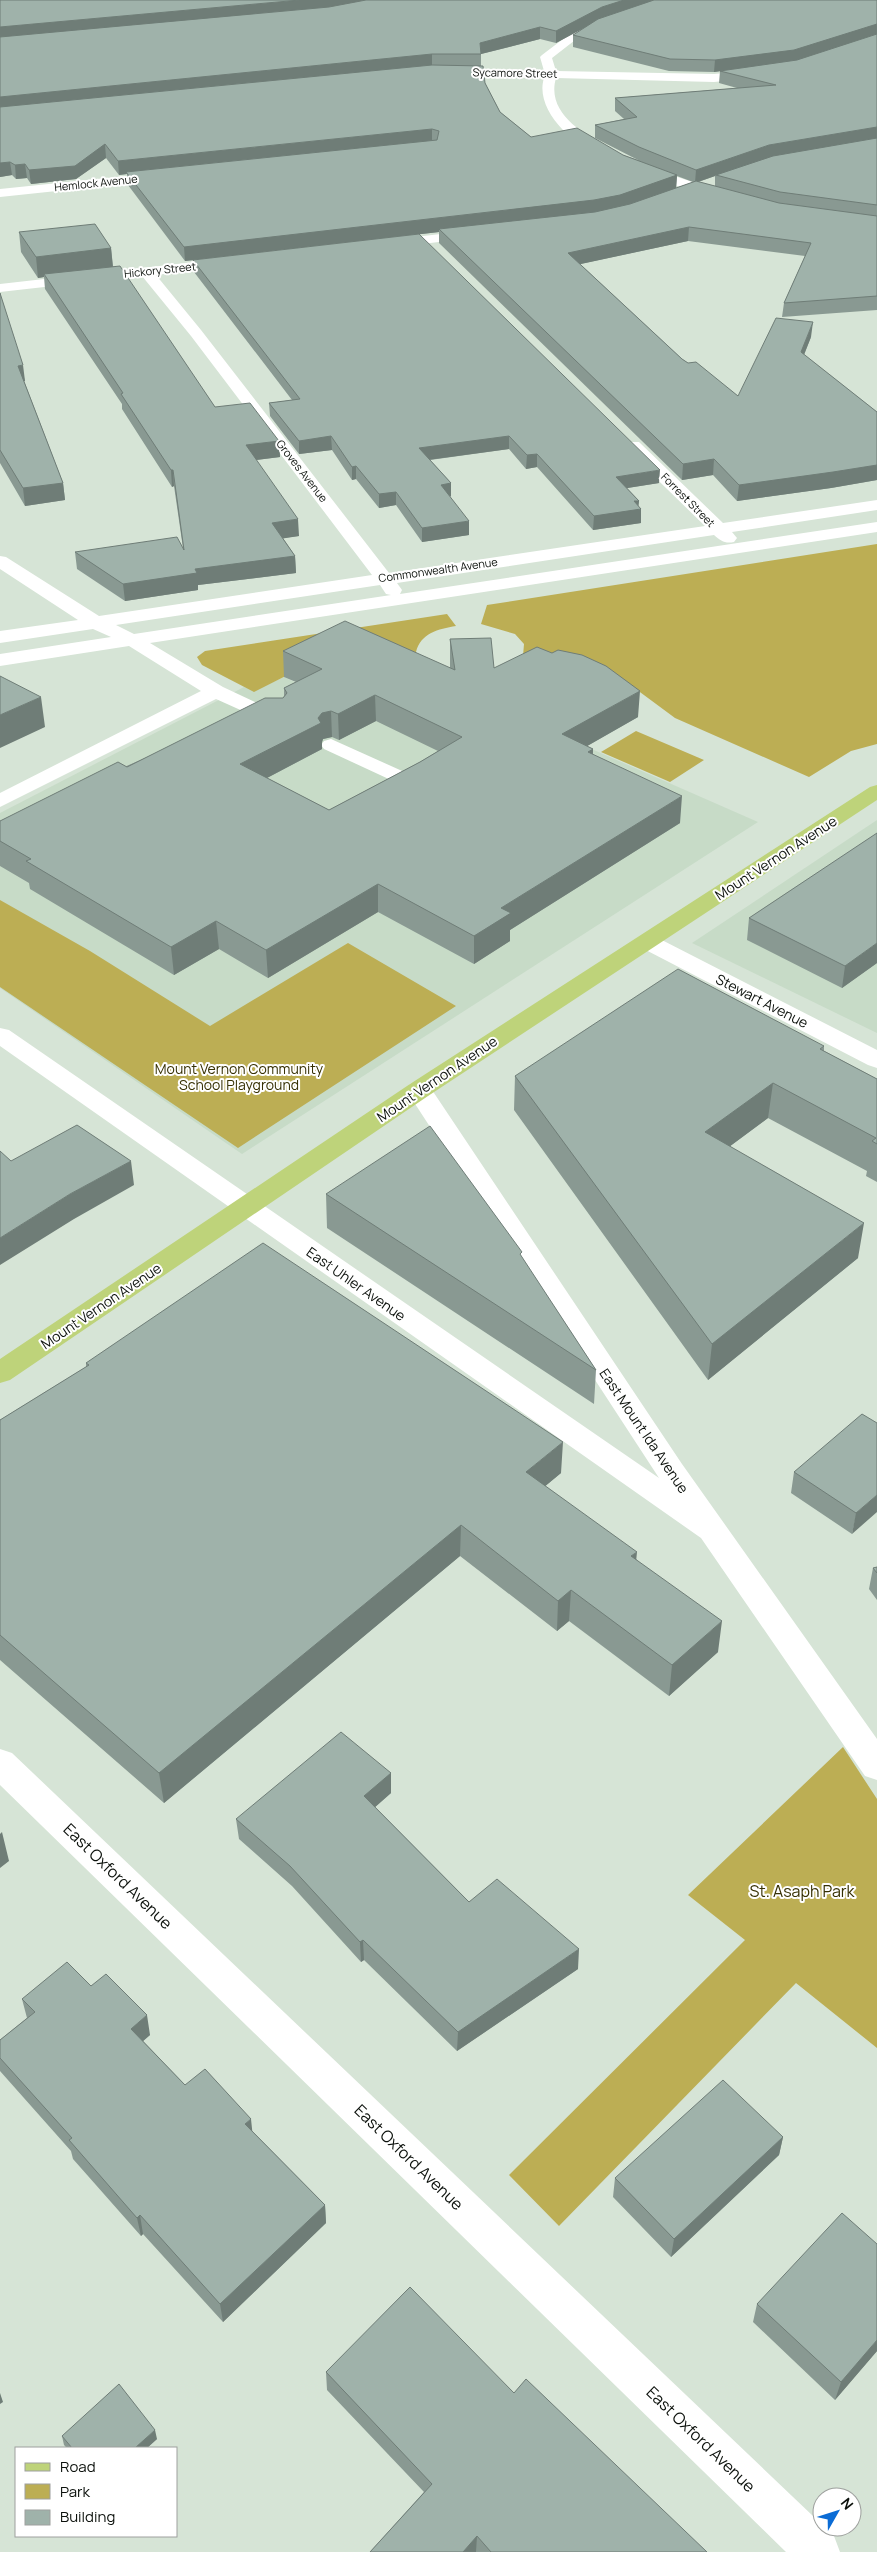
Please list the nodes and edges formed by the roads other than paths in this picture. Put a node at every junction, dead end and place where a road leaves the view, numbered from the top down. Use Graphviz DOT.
graph roads {
  1 [pos="615,17"];
  2 [pos="432,72"];
  3 [pos="766,73"];
  4 [pos="551,74"];
  5 [pos="178,174"];
  6 [pos="716,183"];
  7 [pos="698,189"];
  8 [pos="0,193"];
  9 [pos="679,195"];
  10 [pos="736,201"];
  11 [pos="490,232"];
  12 [pos="424,240"];
  13 [pos="374,246"];
  14 [pos="438,254"];
  15 [pos="245,260"];
  16 [pos="146,272"];
  17 [pos="0,288"];
  18 [pos="621,434"];
  19 [pos="877,505"];
  20 [pos="877,527"];
  21 [pos="719,530"];
  22 [pos="740,549"];
  23 [pos="0,561"];
  24 [pos="385,578"];
  25 [pos="400,600"];
  26 [pos="96,623"];
  27 [pos="0,637"];
  28 [pos="132,640"];
  29 [pos="0,660"];
  30 [pos="216,691"];
  31 [pos="276,719"];
  32 [pos="331,745"];
  33 [pos="413,783"];
  34 [pos="877,791"];
  35 [pos="0,801"];
  36 [pos="648,942"];
  37 [pos="0,1035"];
  38 [pos="877,1060"];
  39 [pos="419,1090"];
  40 [pos="247,1208"];
  41 [pos="0,1373"];
  42 [pos="713,1530"];
  43 [pos="0,1763"];
  44 [pos="877,1766"];
  45 [pos="818,2552"];
  1 -- 4 [label="street"];
  2 -- 4 [label="street, Sycamore Street"];
  3 -- 4 [label="street, Sycamore Street"];
  4 -- 7 [label="street"];
  5 -- 8 [label="street, Hemlock Avenue"];
  6 -- 7 [label="street"];
  7 -- 9 [label="street"];
  7 -- 10 [label="street"];
  11 -- 12 [label="street"];
  12 -- 13 [label="street"];
  12 -- 14 [label="street"];
  15 -- 16 [label="street, Hickory Street"];
  16 -- 17 [label="street, Hickory Street"];
  16 -- 24 [label="street, Groves Avenue"];
  18 -- 21 [label="street, Forrest Street"];
  19 -- 21 [label="street, Commonwealth Avenue"];
  20 -- 22 [label="street, Commonwealth Avenue"];
  21 -- 22 [label="street, Forrest Street"];
  21 -- 24 [label="street, Commonwealth Avenue"];
  22 -- 25 [label="street, Commonwealth Avenue"];
  23 -- 26 [label="street"];
  24 -- 25 [label="street, Groves Avenue"];
  24 -- 26 [label="street, Commonwealth Avenue"];
  25 -- 28 [label="street, Commonwealth Avenue"];
  26 -- 27 [label="street, Commonwealth Avenue"];
  26 -- 28 [label="street"];
  28 -- 29 [label="street, Commonwealth Avenue"];
  28 -- 30 [label="street"];
  30 -- 31 [label="street"];
  30 -- 35 [label="street"];
  32 -- 33 [label="street"];
  34 -- 36 [label="main road, Mount Vernon Avenue"];
  36 -- 38 [label="street, Stewart Avenue"];
  36 -- 39 [label="main road, Mount Vernon Avenue"];
  37 -- 40 [label="street, East Uhler Avenue"];
  39 -- 40 [label="main road, Mount Vernon Avenue"];
  39 -- 42 [label="street, East Mount Ida Avenue"];
  40 -- 41 [label="main road, Mount Vernon Avenue"];
  40 -- 42 [label="street, East Uhler Avenue"];
  42 -- 44 [label="street, East Mount Ida Avenue"];
  43 -- 45 [label="street, East Oxford Avenue"];
}
